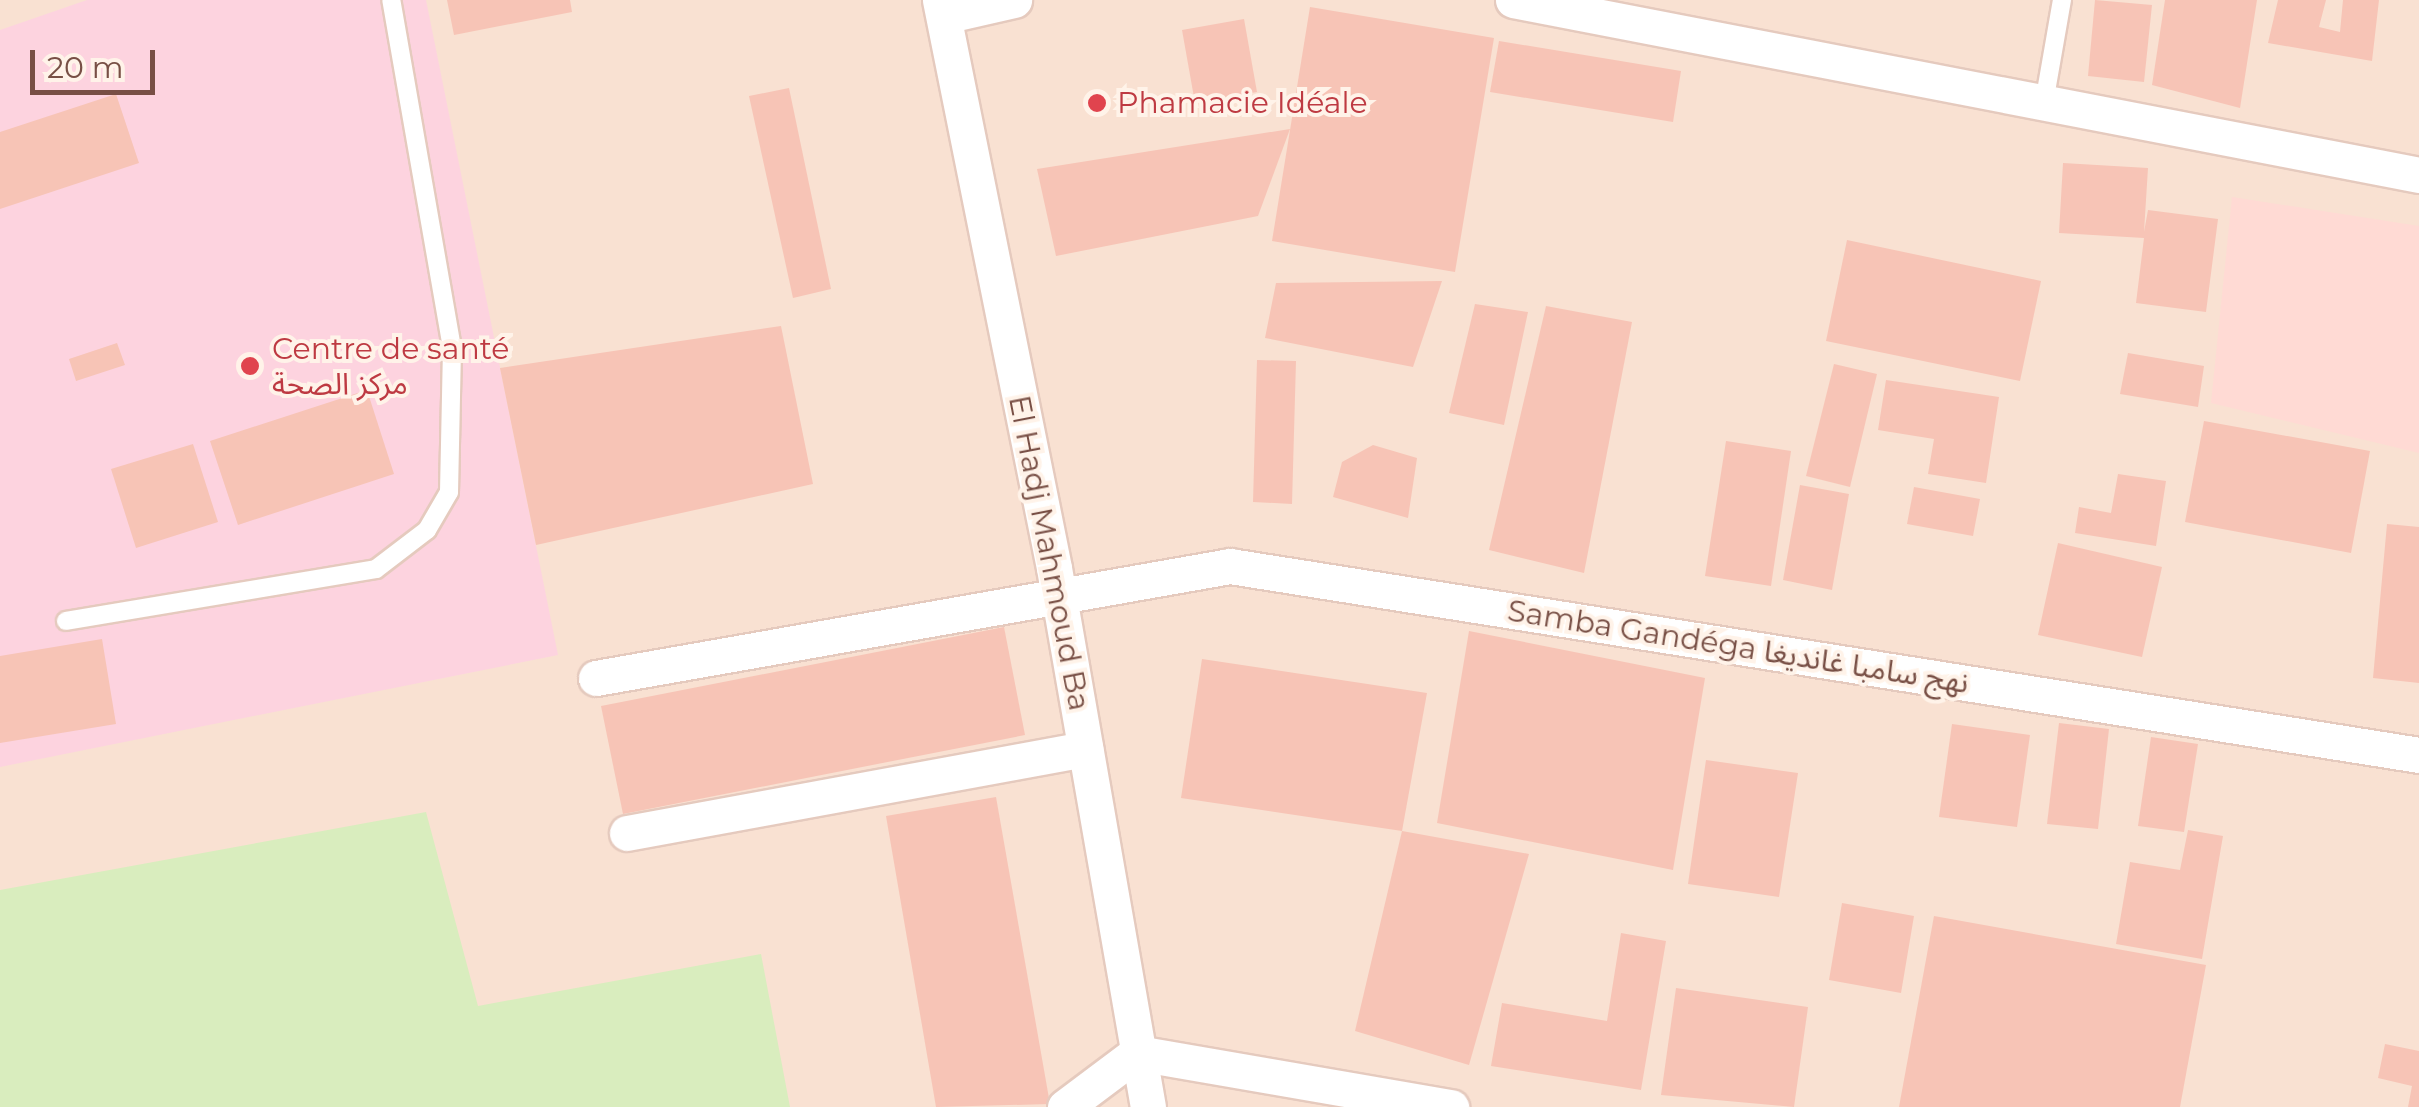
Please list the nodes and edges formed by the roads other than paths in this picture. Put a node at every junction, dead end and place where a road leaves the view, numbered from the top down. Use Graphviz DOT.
graph roads {
  1 [pos="392,0"];
  2 [pos="1014,0"];
  3 [pos="1513,0"];
  4 [pos="2062,0"];
  5 [pos="942,8"];
  6 [pos="2044,103"];
  7 [pos="2419,175"];
  8 [pos="1058,593"];
  9 [pos="66,621"];
  10 [pos="596,678"];
  11 [pos="1085,749"];
  12 [pos="2419,755"];
  13 [pos="627,833"];
  14 [pos="1138,1053"];
  15 [pos="1065,1107"];
  16 [pos="1148,1107"];
  17 [pos="1451,1107"];
  1 -- 9 [label="lane"];
  2 -- 5 [label="street"];
  3 -- 6 [label="street"];
  4 -- 6 [label="lane"];
  5 -- 8 [label="street, El Hadj Mahmoud Ba"];
  6 -- 7 [label="street"];
  8 -- 10 [label="street, Samba Gandéga نهج سامبا غانديغا"];
  8 -- 11 [label="street, El Hadj Mahmoud Ba"];
  8 -- 12 [label="street, Samba Gandéga نهج سامبا غانديغا"];
  11 -- 13 [label="street"];
  11 -- 14 [label="street, El Hadj Mahmoud Ba"];
  14 -- 15 [label="street"];
  14 -- 16 [label="street, El Hadj Mahmoud Ba"];
  14 -- 17 [label="street"];
}
